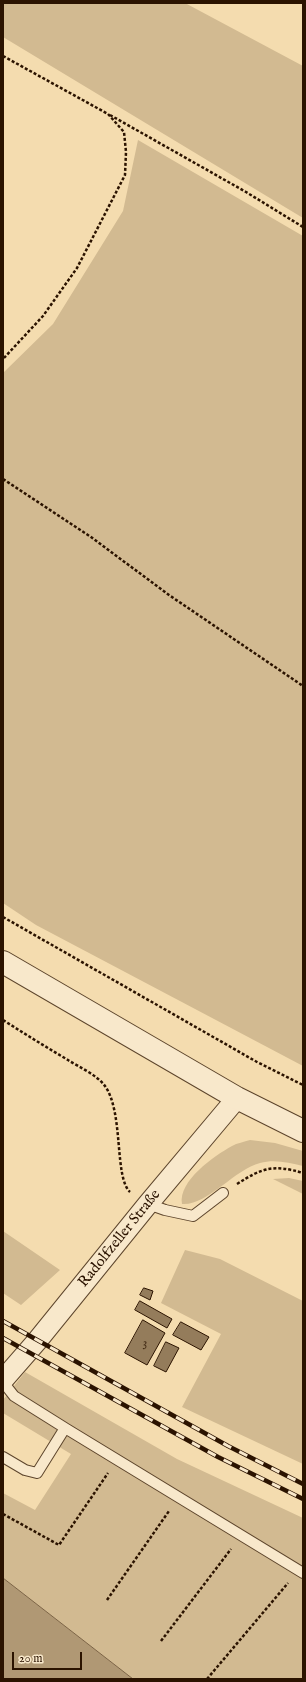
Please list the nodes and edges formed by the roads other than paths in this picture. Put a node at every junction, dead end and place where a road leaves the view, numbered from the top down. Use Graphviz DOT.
graph roads {
  1 [pos="3,962"];
  2 [pos="237,1098"];
  3 [pos="303,1132"];
  4 [pos="223,1193"];
  5 [pos="148,1204"];
  6 [pos="3,1381"];
  7 [pos="65,1428"];
  8 [pos="3,1457"];
  9 [pos="301,1571"];
  1 -- 2 [label="street"];
  2 -- 3 [label="street"];
  2 -- 5 [label="street, Radolfzeller Straße"];
  4 -- 5 [label="lane"];
  5 -- 6 [label="street, Radolfzeller Straße"];
  6 -- 7 [label="lane"];
  7 -- 8 [label="lane"];
  7 -- 9 [label="lane"];
}
